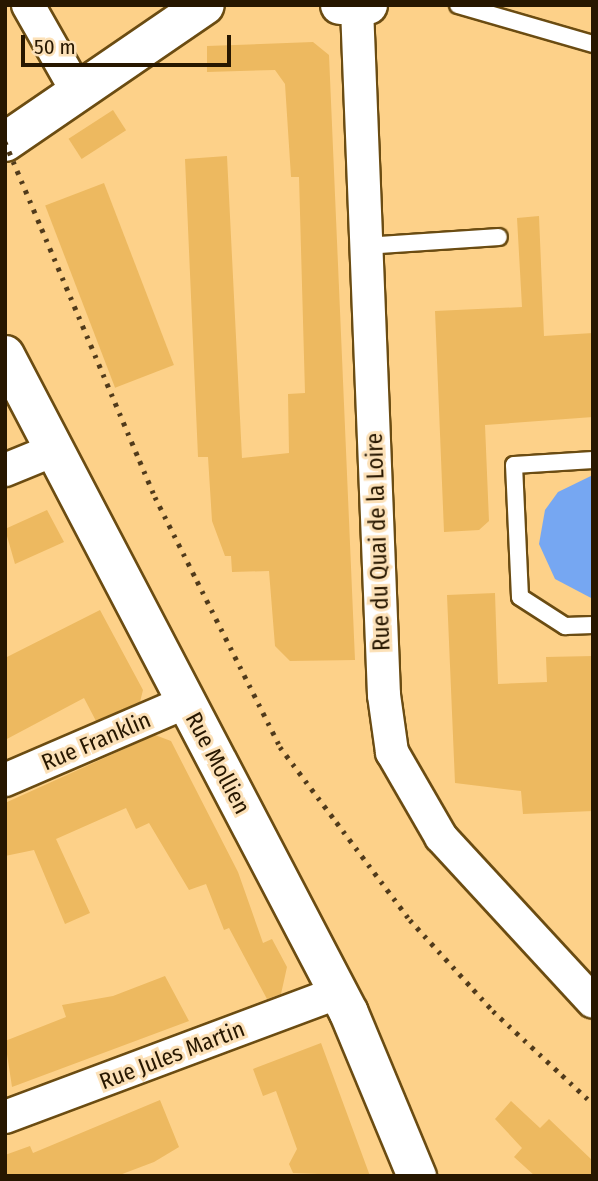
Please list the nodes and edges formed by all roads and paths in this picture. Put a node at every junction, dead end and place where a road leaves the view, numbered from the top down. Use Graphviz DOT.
graph roads {
  1 [pos="28,5"];
  2 [pos="236,5"];
  3 [pos="458,5"];
  4 [pos="355,6"];
  5 [pos="190,17"];
  6 [pos="593,44"];
  7 [pos="78,93"];
  8 [pos="5,142"];
  9 [pos="499,237"];
  10 [pos="365,246"];
  11 [pos="5,355"];
  12 [pos="54,450"];
  13 [pos="593,460"];
  14 [pos="5,470"];
  15 [pos="593,625"];
  16 [pos="186,702"];
  17 [pos="5,780"];
  18 [pos="339,992"];
  19 [pos="593,1002"];
  20 [pos="5,1117"];
  21 [pos="417,1176"];
  1 -- 7 [label="street"];
  2 -- 5 [label="street"];
  3 -- 6 [label="lane"];
  4 -- 10 [label="street, Rue du Quai de la Loire"];
  5 -- 7 [label="street"];
  7 -- 8 [label="street"];
  9 -- 10 [label="lane"];
  10 -- 19 [label="street, Rue du Quai de la Loire"];
  11 -- 12 [label="street, Rue Mollien"];
  12 -- 14 [label="street"];
  12 -- 16 [label="street, Rue Mollien"];
  13 -- 15 [label="lane"];
  16 -- 17 [label="street, Rue Franklin"];
  16 -- 18 [label="street, Rue Mollien"];
  18 -- 20 [label="street, Rue Jules Martin"];
  18 -- 21 [label="street, Rue Mollien"];
}
